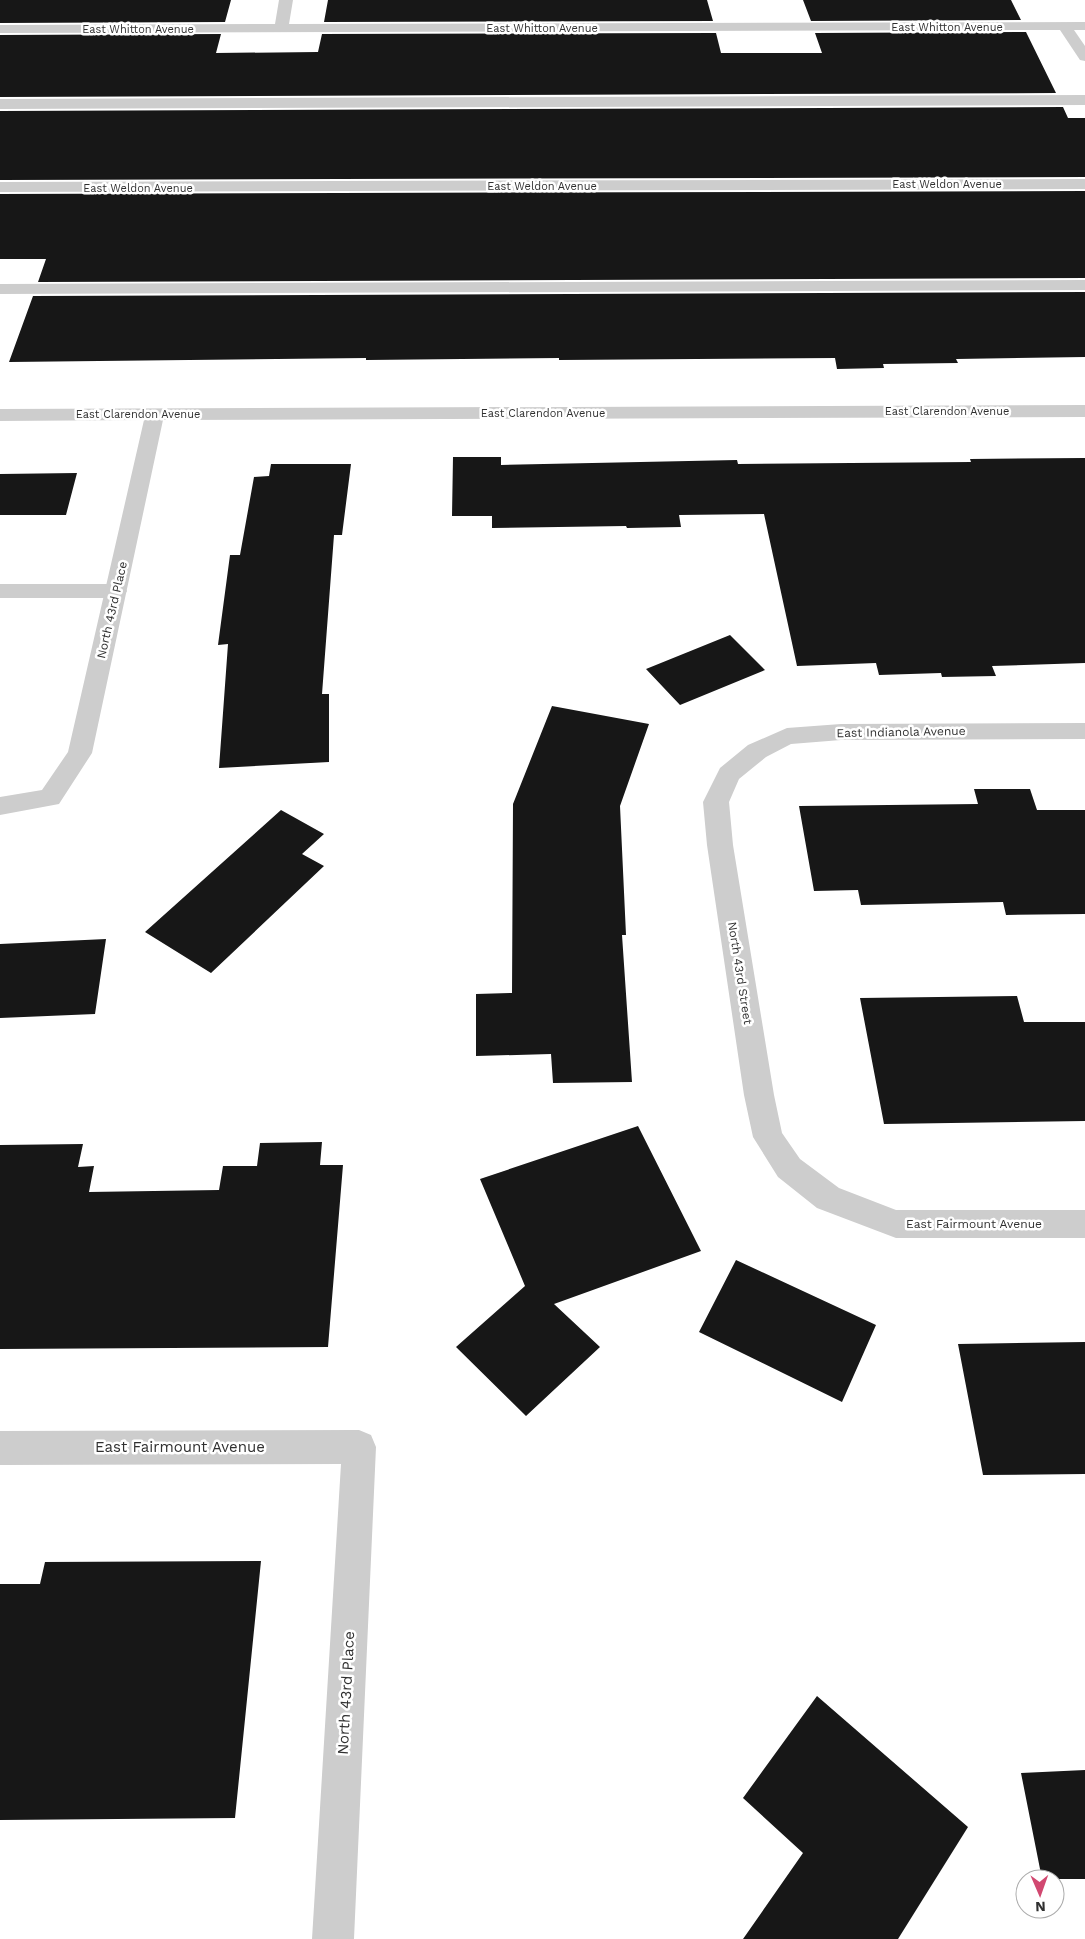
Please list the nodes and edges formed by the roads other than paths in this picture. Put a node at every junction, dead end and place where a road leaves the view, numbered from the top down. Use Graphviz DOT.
graph roads {
  1 [pos="286,0"];
  2 [pos="1065,26"];
  3 [pos="1085,26"];
  4 [pos="280,28"];
  5 [pos="0,29"];
  6 [pos="1085,57"];
  7 [pos="1085,100"];
  8 [pos="0,104"];
  9 [pos="1085,184"];
  10 [pos="0,187"];
  11 [pos="1085,285"];
  12 [pos="0,289"];
  13 [pos="1085,411"];
  14 [pos="155,414"];
  15 [pos="0,415"];
  16 [pos="0,591"];
  17 [pos="116,591"];
  18 [pos="1085,731"];
  19 [pos="729,774"];
  20 [pos="0,806"];
  21 [pos="789,1168"];
  22 [pos="1085,1224"];
  23 [pos="359,1447"];
  24 [pos="0,1448"];
  25 [pos="333,1939"];
  1 -- 4 [label="street"];
  2 -- 3 [label="street, East Whitton Avenue"];
  2 -- 4 [label="street, East Whitton Avenue"];
  2 -- 6 [label="street"];
  4 -- 5 [label="street, East Whitton Avenue"];
  7 -- 8 [label="street"];
  9 -- 10 [label="street, East Weldon Avenue"];
  11 -- 12 [label="street"];
  13 -- 14 [label="street, East Clarendon Avenue"];
  14 -- 15 [label="street, East Clarendon Avenue"];
  14 -- 17 [label="street, North 43rd Place"];
  16 -- 17 [label="street"];
  17 -- 20 [label="street, North 43rd Place"];
  18 -- 19 [label="street, East Indianola Avenue"];
  19 -- 21 [label="street, North 43rd Street"];
  21 -- 22 [label="street, East Fairmount Avenue"];
  23 -- 24 [label="street, East Fairmount Avenue"];
  23 -- 25 [label="street, North 43rd Place"];
}
